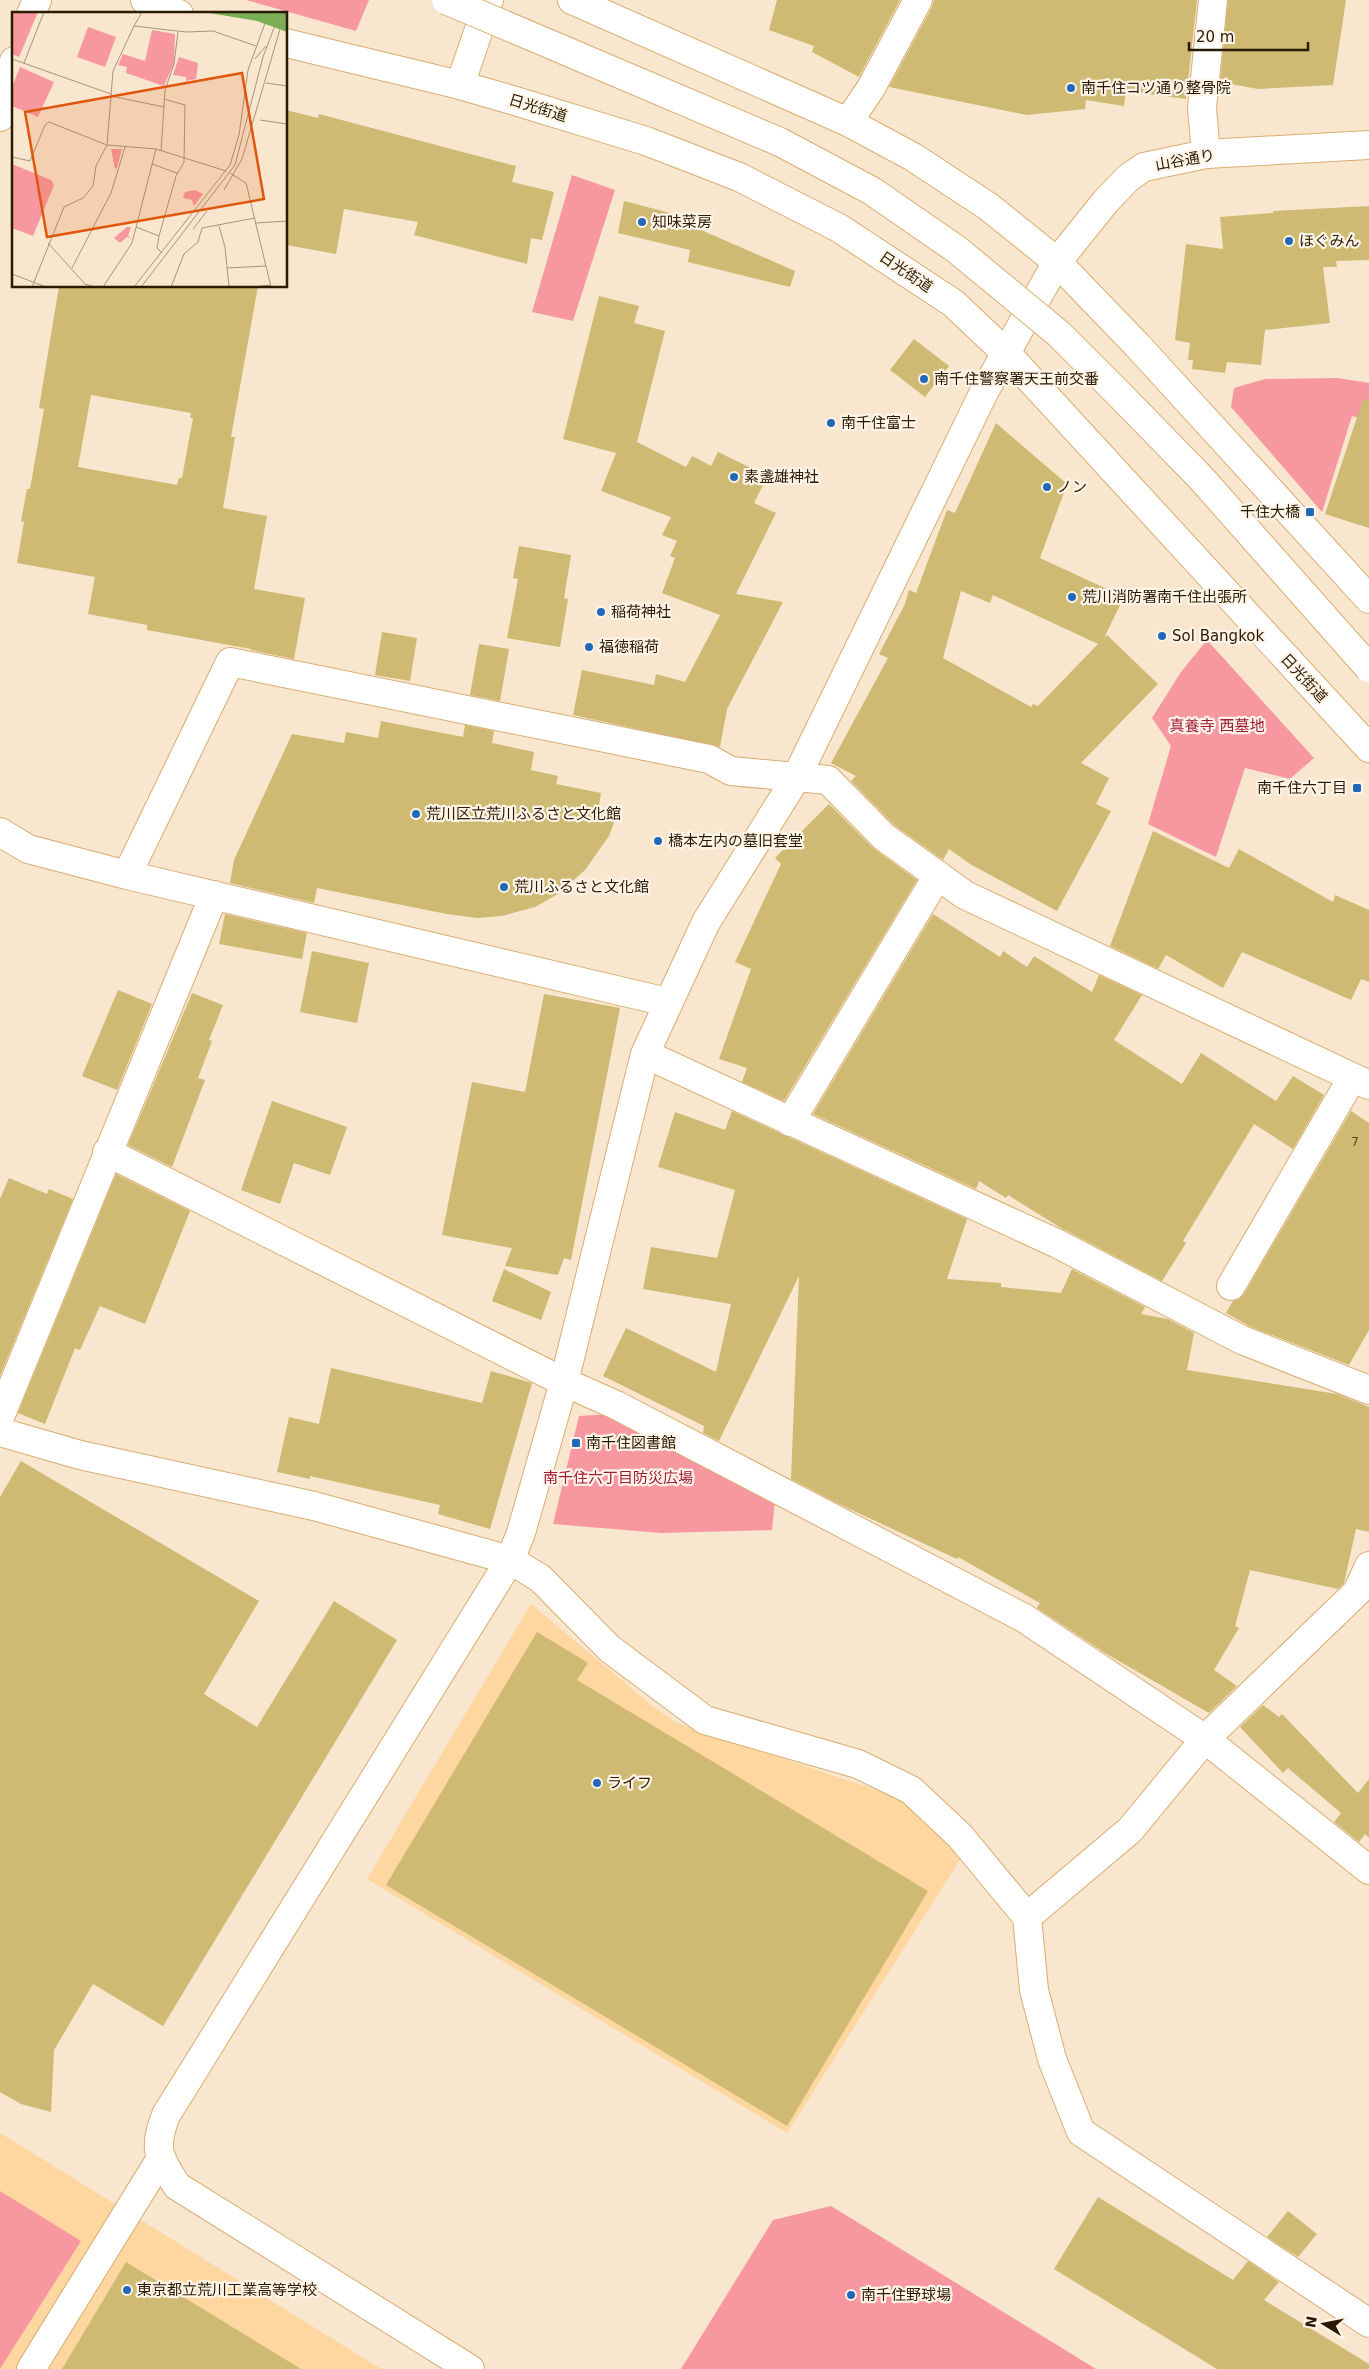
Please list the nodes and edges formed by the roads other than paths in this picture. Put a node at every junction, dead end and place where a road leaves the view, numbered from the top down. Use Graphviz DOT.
graph roads {
  1 [pos="37,0"];
  2 [pos="145,0"];
  3 [pos="446,0"];
  4 [pos="489,0"];
  5 [pos="572,0"];
  6 [pos="918,0"];
  7 [pos="1213,0"];
  8 [pos="32,12"];
  9 [pos="174,12"];
  10 [pos="288,43"];
  11 [pos="12,70"];
  12 [pos="460,85"];
  13 [pos="0,117"];
  14 [pos="848,122"];
  15 [pos="1369,145"];
  16 [pos="1206,154"];
  17 [pos="1057,262"];
  18 [pos="1006,353"];
  19 [pos="1369,599"];
  20 [pos="1369,668"];
  21 [pos="1369,748"];
  22 [pos="796,778"];
  23 [pos="0,832"];
  24 [pos="127,875"];
  25 [pos="938,875"];
  26 [pos="214,895"];
  27 [pos="668,1002"];
  28 [pos="645,1054"];
  29 [pos="1361,1082"];
  30 [pos="790,1122"];
  31 [pos="107,1152"];
  32 [pos="1231,1286"];
  33 [pos="564,1382"];
  34 [pos="1369,1390"];
  35 [pos="0,1417"];
  36 [pos="0,1432"];
  37 [pos="510,1560"];
  38 [pos="1369,1566"];
  39 [pos="1204,1739"];
  40 [pos="1369,1870"];
  41 [pos="1027,1917"];
  42 [pos="160,2160"];
  43 [pos="1369,2323"];
  44 [pos="31,2369"];
  45 [pos="470,2369"];
  1 -- 8 [label="main road"];
  2 -- 9 [label="main road"];
  3 -- 20 [label="main road, bridge"];
  4 -- 12 [label="main road"];
  5 -- 14 [label="main road"];
  6 -- 14 [label="main road"];
  7 -- 16 [label="main road"];
  10 -- 12 [label="main road, 日光街道"];
  11 -- 13 [label="main road"];
  12 -- 18 [label="main road, 日光街道"];
  14 -- 17 [label="main road"];
  15 -- 16 [label="main road, 山谷通り"];
  16 -- 17 [label="main road, 山谷通り"];
  17 -- 18 [label="main road, 山谷通り"];
  17 -- 19 [label="main road"];
  18 -- 21 [label="main road, 日光街道"];
  18 -- 22 [label="main road, 山谷通り"];
  22 -- 24 [label="main road"];
  22 -- 25 [label="main road"];
  22 -- 27 [label="main road, 山谷通り"];
  23 -- 24 [label="main road"];
  24 -- 26 [label="main road"];
  25 -- 29 [label="main road"];
  25 -- 30 [label="main road"];
  26 -- 27 [label="main road"];
  26 -- 31 [label="main road"];
  27 -- 28 [label="main road, 山谷通り"];
  28 -- 30 [label="main road"];
  28 -- 33 [label="main road, 山谷通り"];
  29 -- 32 [label="main road"];
  30 -- 34 [label="main road"];
  31 -- 33 [label="main road"];
  31 -- 35 [label="main road"];
  33 -- 37 [label="main road, 山谷通り"];
  33 -- 39 [label="main road"];
  36 -- 37 [label="main road"];
  37 -- 41 [label="main road"];
  37 -- 42 [label="main road, 山谷通り"];
  38 -- 39 [label="main road"];
  39 -- 40 [label="main road"];
  39 -- 41 [label="main road"];
  41 -- 43 [label="main road"];
  42 -- 44 [label="main road"];
  42 -- 45 [label="main road"];
}
